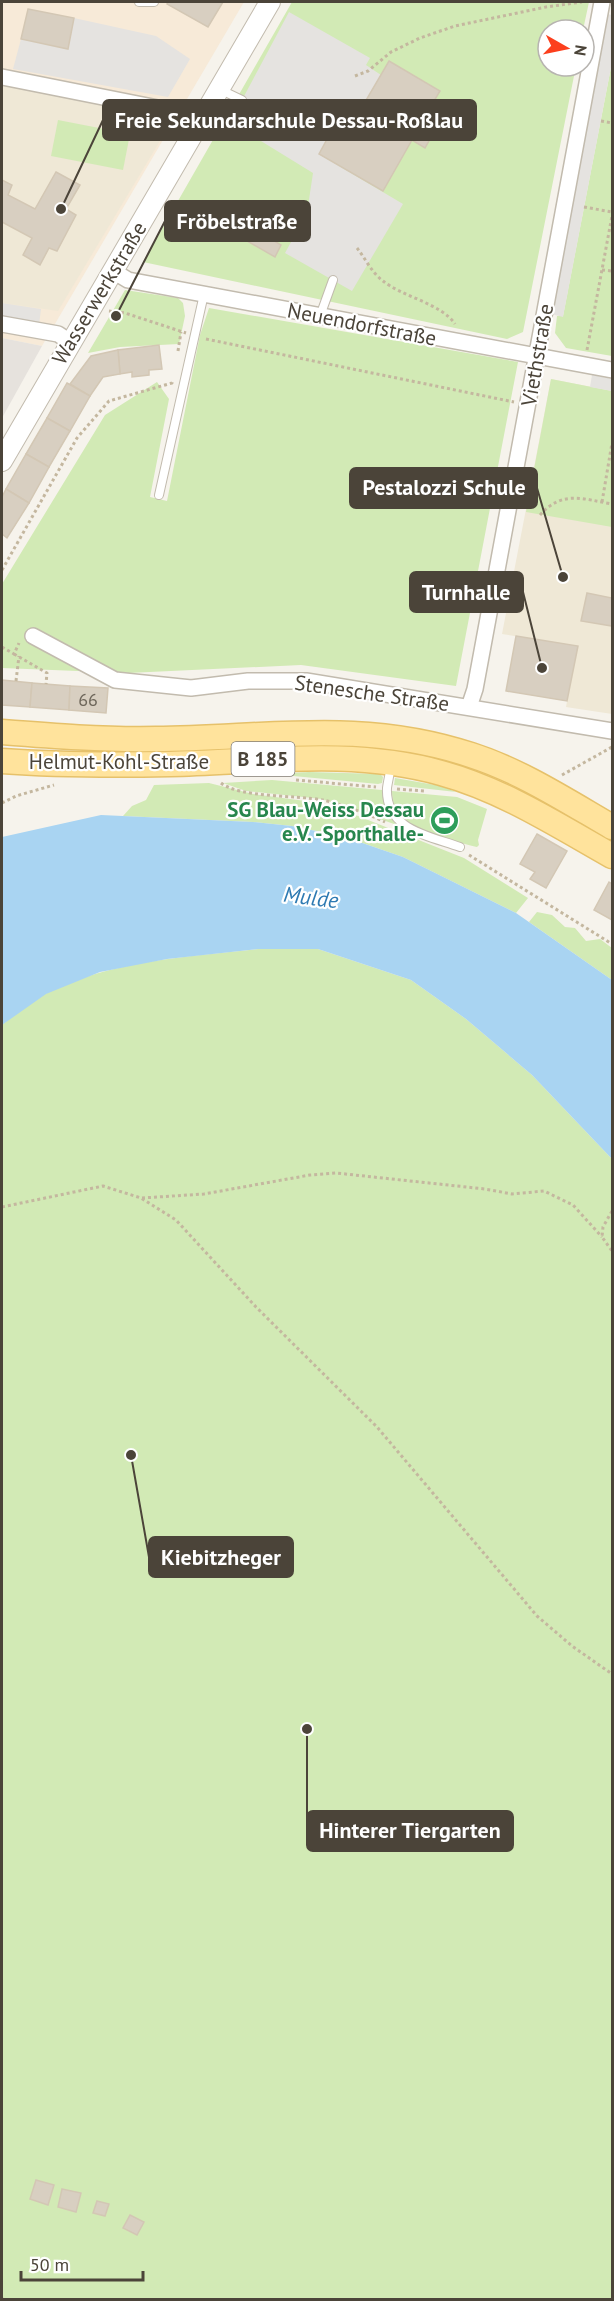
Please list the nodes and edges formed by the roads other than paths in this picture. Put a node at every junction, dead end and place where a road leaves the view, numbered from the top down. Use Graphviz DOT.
graph roads {
  1 [pos="140,2"];
  2 [pos="154,2"];
  3 [pos="270,2"];
  4 [pos="602,2"];
  5 [pos="2,78"];
  6 [pos="219,89"];
  7 [pos="242,100"];
  8 [pos="200,122"];
  9 [pos="113,271"];
  10 [pos="333,280"];
  11 [pos="204,294"];
  12 [pos="320,316"];
  13 [pos="2,324"];
  14 [pos="70,342"];
  15 [pos="537,358"];
  16 [pos="612,370"];
  17 [pos="2,461"];
  18 [pos="159,495"];
  19 [pos="33,636"];
  20 [pos="469,707"];
  21 [pos="612,731"];
  22 [pos="2,732"];
  23 [pos="2,761"];
  24 [pos="391,763"];
  25 [pos="612,827"];
  26 [pos="460,847"];
  27 [pos="612,856"];
  1 -- 2 [label="lane"];
  3 -- 6 [label="street, Wasserwerkstraße"];
  4 -- 15 [label="street, Viethstraße"];
  5 -- 8 [label="street"];
  6 -- 7 [label="lane"];
  6 -- 8 [label="street, Wasserwerkstraße"];
  8 -- 9 [label="street, Wasserwerkstraße"];
  9 -- 11 [label="street, Neuendorfstraße"];
  9 -- 14 [label="street, Wasserwerkstraße"];
  10 -- 12 [label="lane"];
  11 -- 12 [label="street, Neuendorfstraße"];
  11 -- 18 [label="lane"];
  12 -- 15 [label="street, Neuendorfstraße"];
  13 -- 14 [label="street"];
  14 -- 17 [label="street, Wasserwerkstraße"];
  15 -- 16 [label="street, Neuendorfstraße"];
  15 -- 20 [label="street, Viethstraße"];
  19 -- 20 [label="street, Stenesche Straße"];
  20 -- 21 [label="street, Stenesche Straße"];
  22 -- 25 [label="main road, Helmut-Kohl-Straße / B 185"];
  23 -- 24 [label="main road, Helmut-Kohl-Straße / B 185"];
  24 -- 26 [label="lane"];
  24 -- 27 [label="main road, Helmut-Kohl-Straße / B 185"];
}
